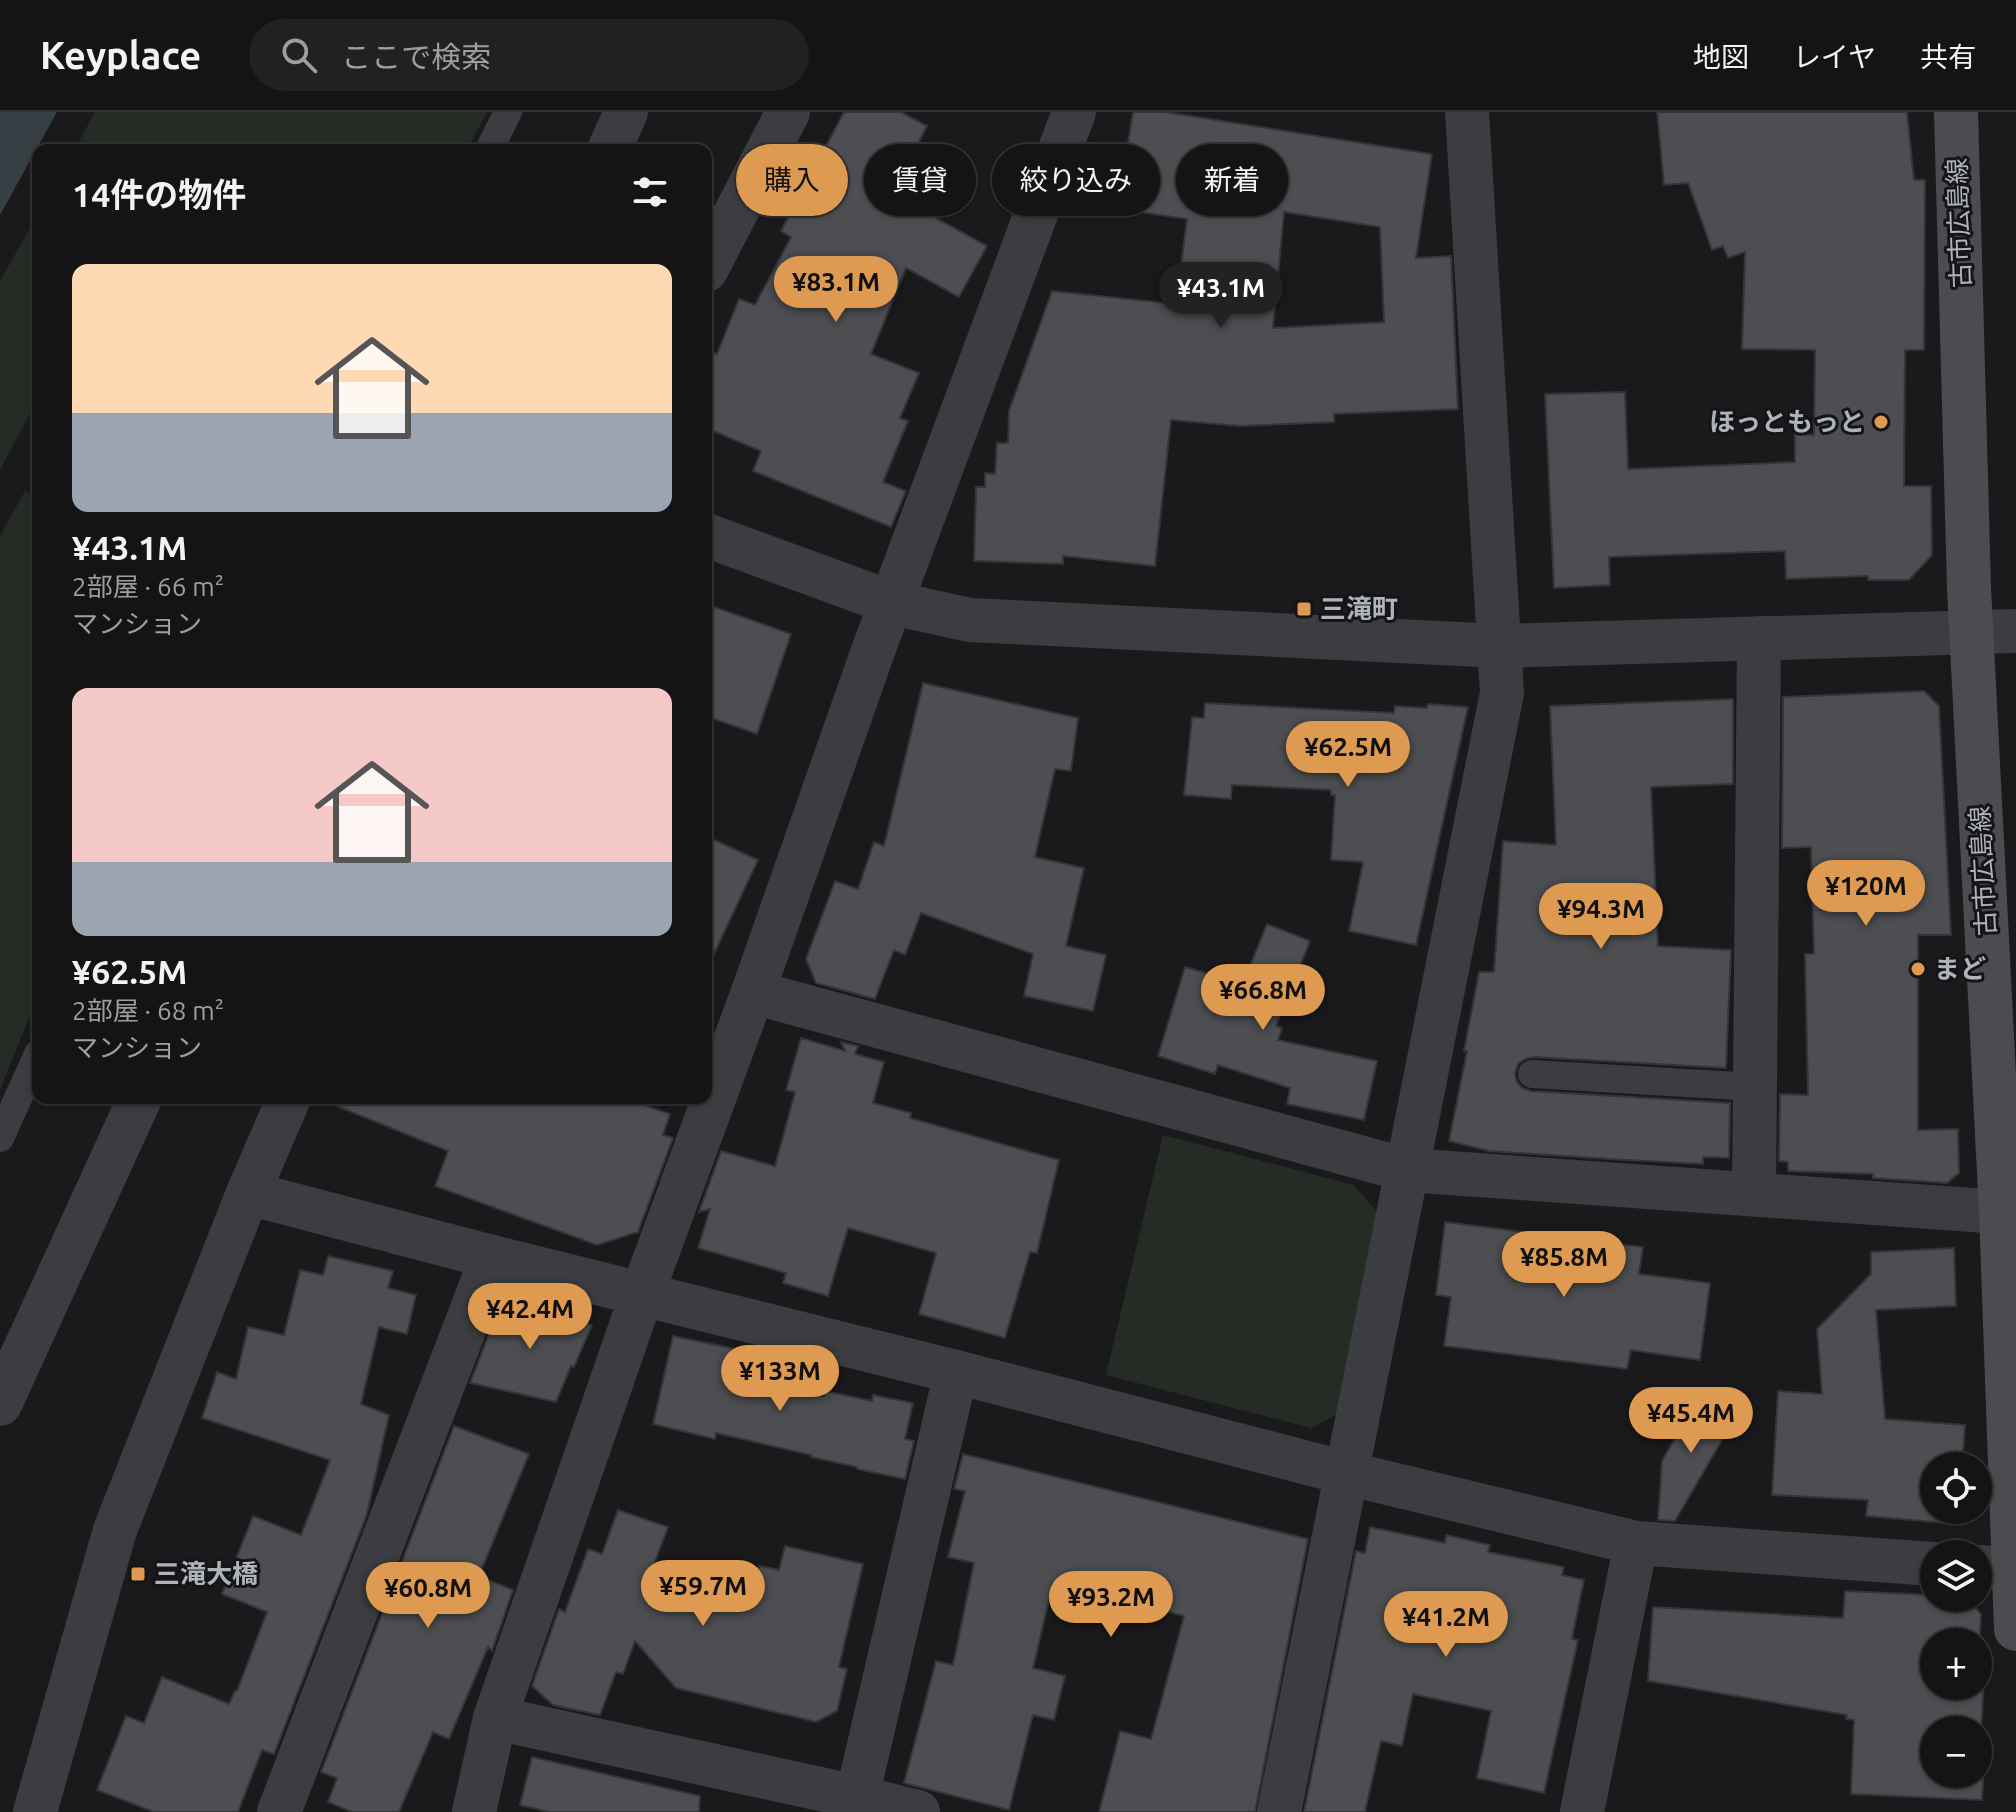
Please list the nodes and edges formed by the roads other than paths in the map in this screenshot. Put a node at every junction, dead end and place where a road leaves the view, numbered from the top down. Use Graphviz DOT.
graph roads {
  1 [pos="508,112"];
  2 [pos="626,112"];
  3 [pos="788,112"];
  4 [pos="1074,112"];
  5 [pos="1467,112"];
  6 [pos="1956,112"];
  7 [pos="492,144"];
  8 [pos="612,144"];
  9 [pos="712,258"];
  10 [pos="712,537"];
  11 [pos="892,603"];
  12 [pos="2016,631"];
  13 [pos="1971,632"];
  14 [pos="1759,638"];
  15 [pos="1500,646"];
  16 [pos="753,992"];
  17 [pos="32,1067"];
  18 [pos="1532,1074"];
  19 [pos="1755,1087"];
  20 [pos="137,1104"];
  21 [pos="286,1104"];
  22 [pos="712,1104"];
  23 [pos="712,1104"];
  24 [pos="0,1138"];
  25 [pos="1407,1170"];
  26 [pos="248,1193"];
  27 [pos="1754,1193"];
  28 [pos="2001,1212"];
  29 [pos="492,1257"];
  30 [pos="642,1294"];
  31 [pos="956,1372"];
  32 [pos="0,1404"];
  33 [pos="1346,1473"];
  34 [pos="1636,1543"];
  35 [pos="1920,1563"];
  36 [pos="2003,1568"];
  37 [pos="2016,1629"];
  38 [pos="495,1718"];
  39 [pos="857,1797"];
  40 [pos="35,1812"];
  41 [pos="279,1812"];
  42 [pos="474,1812"];
  43 [pos="918,1812"];
  44 [pos="1279,1812"];
  45 [pos="1582,1812"];
  1 -- 7 [label="lane"];
  2 -- 8 [label="street"];
  3 -- 9 [label="street"];
  4 -- 11 [label="street"];
  5 -- 15 [label="street"];
  6 -- 13 [label="main road, 古市広島線"];
  10 -- 11 [label="street"];
  11 -- 15 [label="street"];
  11 -- 16 [label="street"];
  12 -- 13 [label="street"];
  13 -- 14 [label="street"];
  13 -- 28 [label="main road, 古市広島線"];
  14 -- 15 [label="street"];
  14 -- 19 [label="street"];
  15 -- 25 [label="street"];
  16 -- 23 [label="street"];
  16 -- 25 [label="street"];
  17 -- 24 [label="lane"];
  18 -- 19 [label="lane"];
  19 -- 27 [label="street"];
  20 -- 32 [label="street"];
  21 -- 26 [label="street"];
  22 -- 30 [label="street"];
  25 -- 27 [label="street"];
  25 -- 33 [label="street"];
  26 -- 29 [label="street"];
  26 -- 40 [label="street"];
  27 -- 28 [label="street"];
  28 -- 36 [label="main road, 古市広島線"];
  29 -- 30 [label="street"];
  29 -- 41 [label="street"];
  30 -- 31 [label="street"];
  30 -- 38 [label="street"];
  31 -- 33 [label="street"];
  31 -- 39 [label="street"];
  33 -- 34 [label="street"];
  33 -- 44 [label="street"];
  34 -- 35 [label="street"];
  34 -- 45 [label="street"];
  36 -- 37 [label="main road, 古市広島線"];
  38 -- 39 [label="street"];
  38 -- 42 [label="street"];
  39 -- 43 [label="street"];
}
